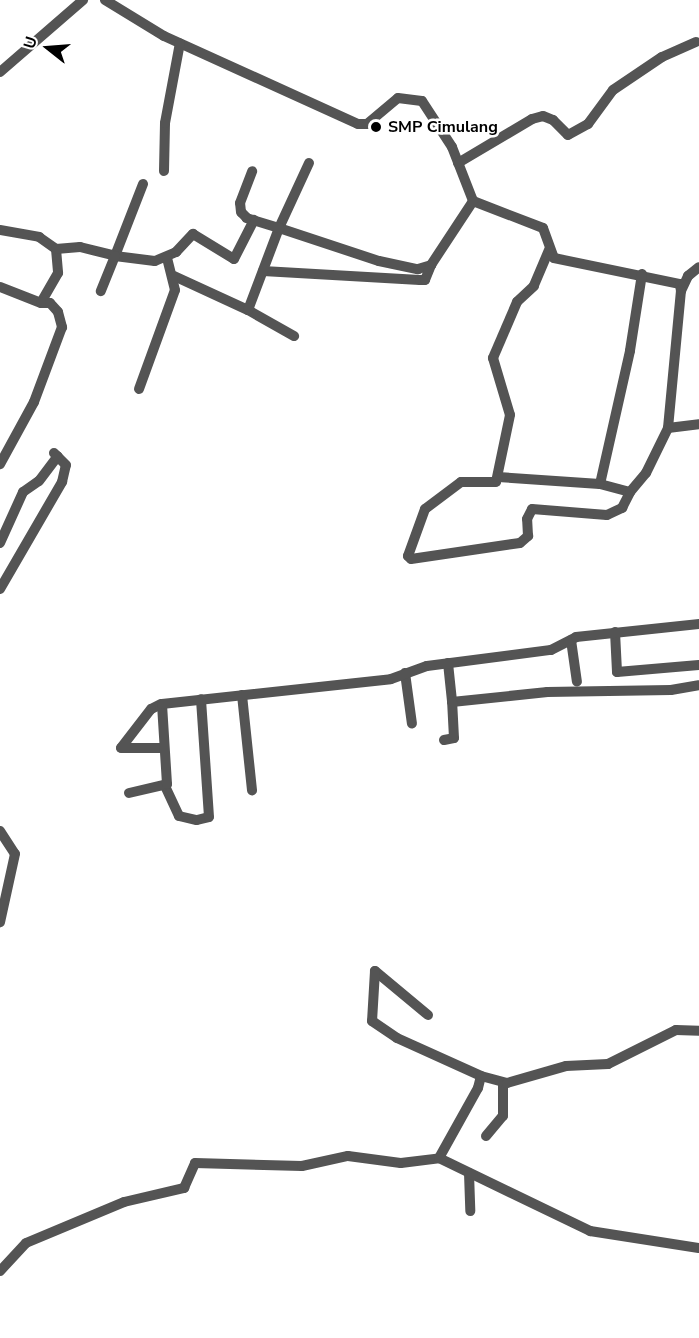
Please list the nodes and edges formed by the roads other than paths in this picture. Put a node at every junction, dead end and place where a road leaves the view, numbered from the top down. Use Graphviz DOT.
graph roads {
  1 [pos="83,0"];
  2 [pos="105,0"];
  3 [pos="698,42"];
  4 [pos="180,43"];
  5 [pos="0,72"];
  6 [pos="309,163"];
  7 [pos="458,164"];
  8 [pos="164,171"];
  9 [pos="252,171"];
  10 [pos="142,184"];
  11 [pos="473,201"];
  12 [pos="254,220"];
  13 [pos="279,228"];
  14 [pos="0,230"];
  15 [pos="56,249"];
  16 [pos="549,250"];
  17 [pos="115,256"];
  18 [pos="167,258"];
  19 [pos="431,265"];
  20 [pos="699,267"];
  21 [pos="263,271"];
  22 [pos="642,274"];
  23 [pos="174,276"];
  24 [pos="0,287"];
  25 [pos="101,291"];
  26 [pos="681,291"];
  27 [pos="41,303"];
  28 [pos="248,310"];
  29 [pos="294,336"];
  30 [pos="138,389"];
  31 [pos="699,424"];
  32 [pos="668,428"];
  33 [pos="0,464"];
  34 [pos="498,477"];
  35 [pos="600,484"];
  36 [pos="630,492"];
  37 [pos="0,543"];
  38 [pos="0,589"];
  39 [pos="699,624"];
  40 [pos="615,632"];
  41 [pos="571,640"];
  42 [pos="448,663"];
  43 [pos="699,665"];
  44 [pos="405,673"];
  45 [pos="577,682"];
  46 [pos="699,685"];
  47 [pos="242,695"];
  48 [pos="201,699"];
  49 [pos="452,702"];
  50 [pos="161,704"];
  51 [pos="412,724"];
  52 [pos="444,740"];
  53 [pos="164,748"];
  54 [pos="165,786"];
  55 [pos="252,790"];
  56 [pos="129,793"];
  57 [pos="0,831"];
  58 [pos="0,921"];
  59 [pos="428,1015"];
  60 [pos="699,1031"];
  61 [pos="481,1076"];
  62 [pos="503,1083"];
  63 [pos="486,1136"];
  64 [pos="440,1158"];
  65 [pos="469,1173"];
  66 [pos="470,1211"];
  67 [pos="699,1248"];
  68 [pos="0,1271"];
  1 -- 5 [label="street"];
  2 -- 4 [label="street"];
  3 -- 7 [label="street"];
  4 -- 7 [label="street"];
  4 -- 8 [label="street"];
  6 -- 13 [label="street"];
  7 -- 11 [label="street"];
  9 -- 12 [label="street"];
  10 -- 17 [label="street"];
  11 -- 16 [label="street"];
  11 -- 19 [label="street"];
  12 -- 13 [label="street"];
  12 -- 18 [label="street"];
  13 -- 19 [label="street"];
  13 -- 21 [label="street"];
  14 -- 15 [label="street"];
  15 -- 17 [label="street"];
  15 -- 27 [label="street"];
  16 -- 22 [label="street"];
  16 -- 34 [label="street"];
  17 -- 18 [label="street"];
  17 -- 25 [label="street"];
  18 -- 23 [label="street"];
  19 -- 21 [label="street"];
  20 -- 26 [label="street"];
  21 -- 28 [label="street"];
  22 -- 26 [label="street"];
  22 -- 35 [label="street"];
  23 -- 28 [label="street"];
  23 -- 30 [label="street"];
  24 -- 27 [label="street"];
  26 -- 32 [label="street"];
  27 -- 33 [label="street"];
  28 -- 29 [label="street"];
  31 -- 32 [label="street"];
  32 -- 36 [label="street"];
  34 -- 35 [label="street"];
  34 -- 36 [label="street"];
  35 -- 36 [label="street"];
  37 -- 38 [label="street"];
  39 -- 40 [label="street"];
  40 -- 41 [label="street"];
  40 -- 43 [label="street"];
  41 -- 42 [label="street"];
  41 -- 45 [label="street"];
  42 -- 44 [label="street"];
  42 -- 49 [label="street"];
  44 -- 47 [label="street"];
  44 -- 51 [label="street"];
  46 -- 49 [label="street"];
  47 -- 48 [label="street"];
  47 -- 55 [label="street"];
  48 -- 50 [label="street"];
  48 -- 54 [label="street"];
  49 -- 52 [label="street"];
  50 -- 53 [label="street"];
  50 -- 53 [label="street"];
  53 -- 54 [label="street"];
  54 -- 56 [label="street"];
  57 -- 58 [label="street"];
  59 -- 61 [label="street"];
  60 -- 62 [label="street"];
  61 -- 62 [label="street"];
  61 -- 64 [label="street"];
  62 -- 63 [label="street"];
  64 -- 65 [label="street"];
  64 -- 68 [label="street"];
  65 -- 66 [label="street"];
  65 -- 67 [label="street"];
}
